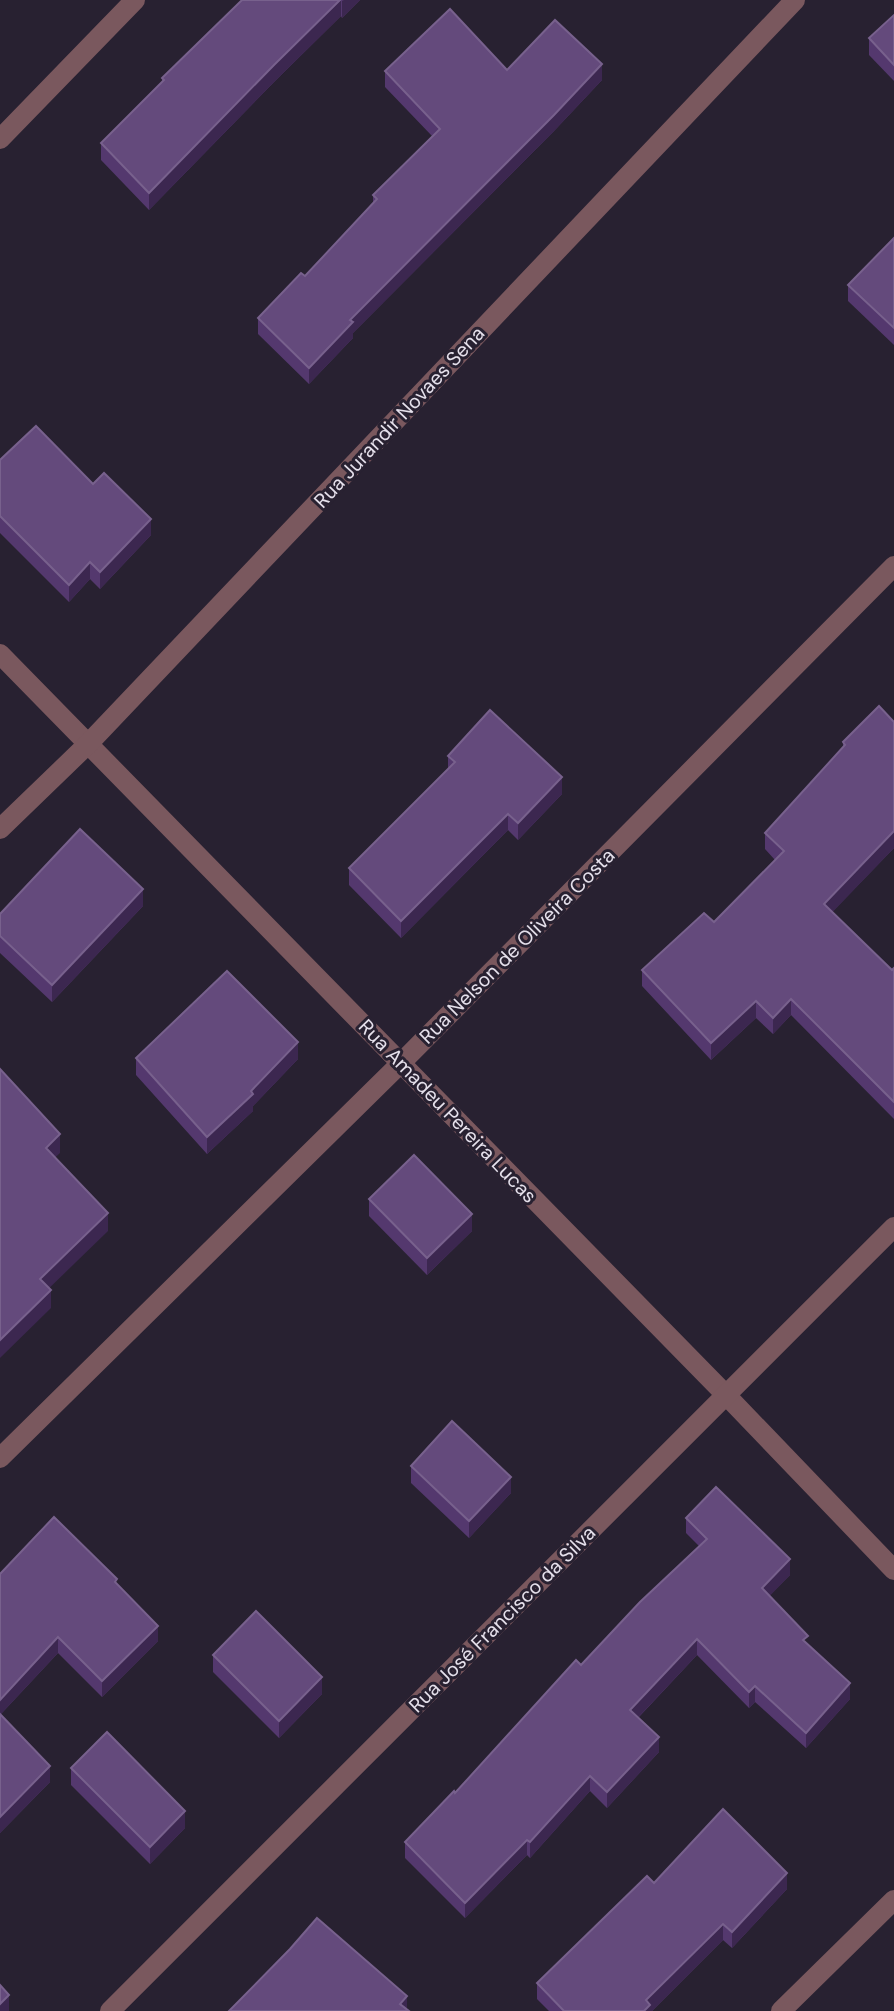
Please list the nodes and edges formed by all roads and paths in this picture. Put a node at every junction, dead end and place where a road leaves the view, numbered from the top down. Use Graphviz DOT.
graph roads {
  1 [pos="135,0"];
  2 [pos="795,0"];
  3 [pos="0,139"];
  4 [pos="894,566"];
  5 [pos="0,654"];
  6 [pos="89,743"];
  7 [pos="0,829"];
  8 [pos="401,1063"];
  9 [pos="894,1227"];
  10 [pos="726,1395"];
  11 [pos="0,1458"];
  12 [pos="894,1570"];
  13 [pos="894,1900"];
  14 [pos="110,2011"];
  15 [pos="781,2011"];
  1 -- 3 [label="street"];
  2 -- 6 [label="street, Rua Jurandir Novaes Sena"];
  4 -- 8 [label="street, Rua Nelson de Oliveira Costa"];
  5 -- 6 [label="street, Rua Amadeu Pereira Lucas"];
  6 -- 7 [label="street, Rua Jurandir Novaes Sena"];
  6 -- 8 [label="street, Rua Amadeu Pereira Lucas"];
  8 -- 10 [label="street, Rua Amadeu Pereira Lucas"];
  8 -- 11 [label="street, Rua Nelson de Oliveira Costa"];
  9 -- 10 [label="street, Rua José Francisco da Silva"];
  10 -- 12 [label="street, Rua Amadeu Pereira Lucas"];
  10 -- 14 [label="street, Rua José Francisco da Silva"];
  13 -- 15 [label="street"];
}
